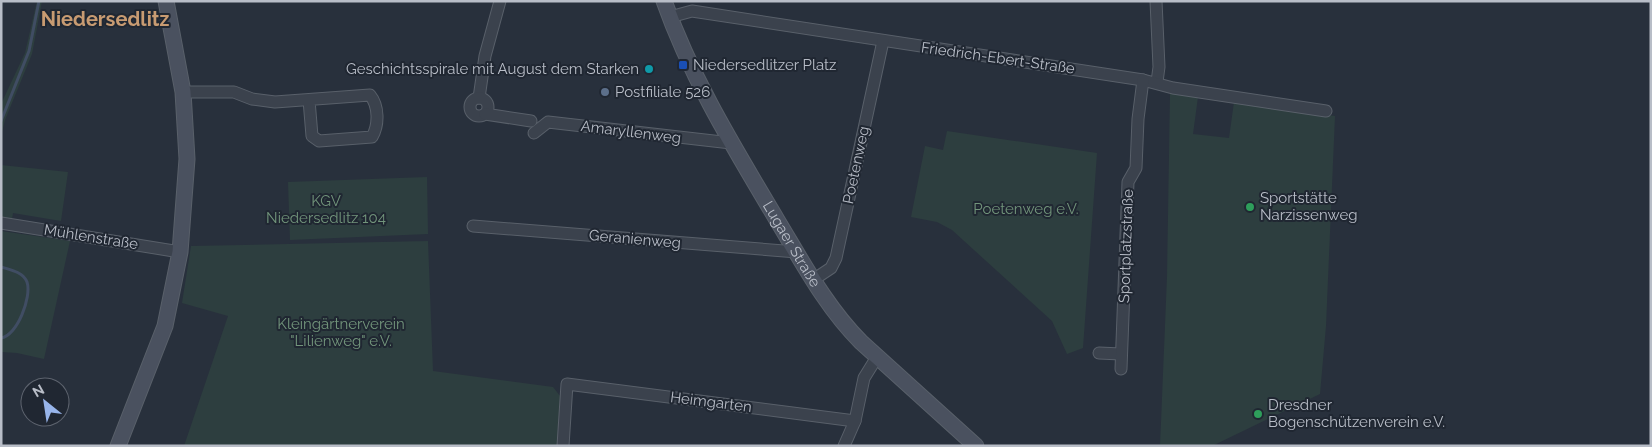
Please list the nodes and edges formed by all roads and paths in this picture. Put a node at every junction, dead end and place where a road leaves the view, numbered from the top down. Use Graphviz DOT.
graph roads {
  1 [pos="166,1"];
  2 [pos="500,1"];
  3 [pos="664,1"];
  4 [pos="1156,1"];
  5 [pos="670,17"];
  6 [pos="883,41"];
  7 [pos="1143,80"];
  8 [pos="1157,82"];
  9 [pos="183,92"];
  10 [pos="309,100"];
  11 [pos="1326,111"];
  12 [pos="531,121"];
  13 [pos="534,133"];
  14 [pos="731,144"];
  15 [pos="1,223"];
  16 [pos="474,226"];
  17 [pos="180,252"];
  18 [pos="797,252"];
  19 [pos="813,280"];
  20 [pos="1099,352"];
  21 [pos="1121,354"];
  22 [pos="877,357"];
  23 [pos="1120,369"];
  24 [pos="855,421"];
  25 [pos="118,446"];
  26 [pos="563,446"];
  27 [pos="844,446"];
  28 [pos="976,446"];
  1 -- 9 [label="street"];
  2 -- 12 [label="street"];
  3 -- 5 [label="street, Lugaer Straße"];
  4 -- 8 [label="street"];
  5 -- 6 [label="street, Friedrich-Ebert-Straße"];
  5 -- 14 [label="street, Lugaer Straße"];
  6 -- 7 [label="street, Friedrich-Ebert-Straße"];
  6 -- 19 [label="street, Poetenweg"];
  7 -- 8 [label="street, Friedrich-Ebert-Straße"];
  7 -- 21 [label="street, Sportplatzstraße"];
  8 -- 11 [label="street, Friedrich-Ebert-Straße"];
  9 -- 10 [label="street"];
  9 -- 17 [label="street"];
  10 -- 10 [label="street"];
  13 -- 14 [label="street, Amaryllenweg"];
  14 -- 18 [label="street, Lugaer Straße"];
  15 -- 17 [label="street, Mühlenstraße"];
  16 -- 18 [label="street, Geranienweg"];
  17 -- 25 [label="street"];
  18 -- 19 [label="street, Lugaer Straße"];
  19 -- 22 [label="street, Lugaer Straße"];
  20 -- 21 [label="street"];
  21 -- 23 [label="street, Sportplatzstraße"];
  22 -- 24 [label="street"];
  22 -- 28 [label="street, Lugaer Straße"];
  24 -- 26 [label="street, Heimgarten"];
  24 -- 27 [label="street"];
}
